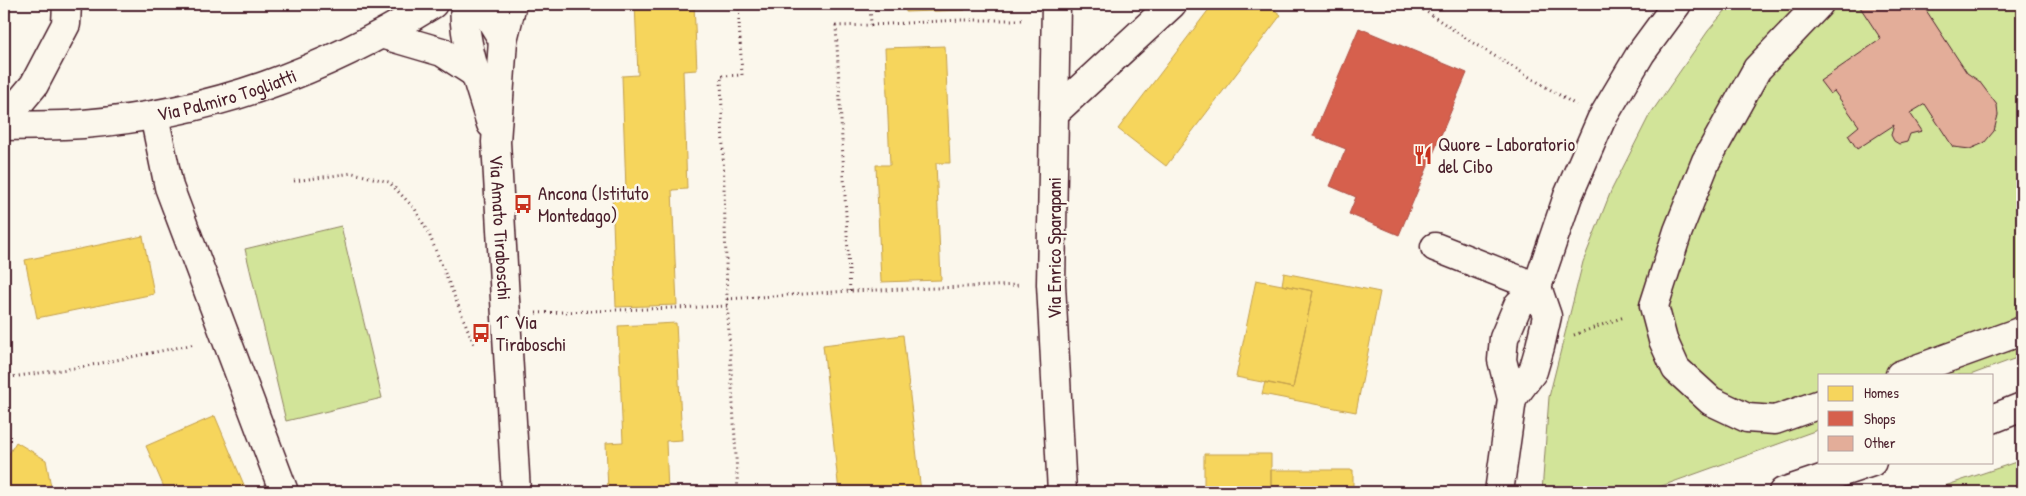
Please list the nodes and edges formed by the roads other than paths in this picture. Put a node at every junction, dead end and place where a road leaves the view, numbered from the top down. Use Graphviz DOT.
graph roads {
  1 [pos="67,4"];
  2 [pos="433,4"];
  3 [pos="465,4"];
  4 [pos="481,4"];
  5 [pos="512,4"];
  6 [pos="1172,4"];
  7 [pos="1677,4"];
  8 [pos="1819,4"];
  9 [pos="1059,9"];
  10 [pos="384,35"];
  11 [pos="503,40"];
  12 [pos="476,74"];
  13 [pos="1054,114"];
  14 [pos="154,115"];
  15 [pos="4,122"];
  16 [pos="4,126"];
  17 [pos="496,142"];
  18 [pos="1435,247"];
  19 [pos="1537,287"];
  20 [pos="2022,332"];
  21 [pos="1903,374"];
  22 [pos="1512,399"];
  23 [pos="1818,405"];
  24 [pos="2022,407"];
  25 [pos="1994,417"];
  26 [pos="1866,464"];
  27 [pos="284,492"];
  28 [pos="516,492"];
  29 [pos="1062,492"];
  30 [pos="1499,492"];
  31 [pos="1783,492"];
  1 -- 15 [label="street"];
  2 -- 10 [label="street, Via Palmiro Togliatti"];
  3 -- 12 [label="street, Via Amato Tiraboschi"];
  4 -- 11 [label="street"];
  5 -- 11 [label="street, Via Amato Tiraboschi"];
  6 -- 13 [label="street"];
  7 -- 19 [label="street"];
  8 -- 23 [label="street"];
  9 -- 13 [label="street, Via Enrico Sparapani"];
  10 -- 12 [label="street"];
  10 -- 14 [label="street, Via Palmiro Togliatti"];
  11 -- 17 [label="street, Via Amato Tiraboschi"];
  12 -- 17 [label="street, Via Amato Tiraboschi"];
  13 -- 29 [label="street, Via Enrico Sparapani"];
  14 -- 16 [label="street, Via Palmiro Togliatti"];
  14 -- 27 [label="street"];
  17 -- 28 [label="street, Via Amato Tiraboschi"];
  18 -- 19 [label="street"];
  19 -- 22 [label="street"];
  19 -- 22 [label="street"];
  20 -- 21 [label="street"];
  22 -- 30 [label="street"];
  24 -- 25 [label="street"];
  26 -- 31 [label="street"];
}
